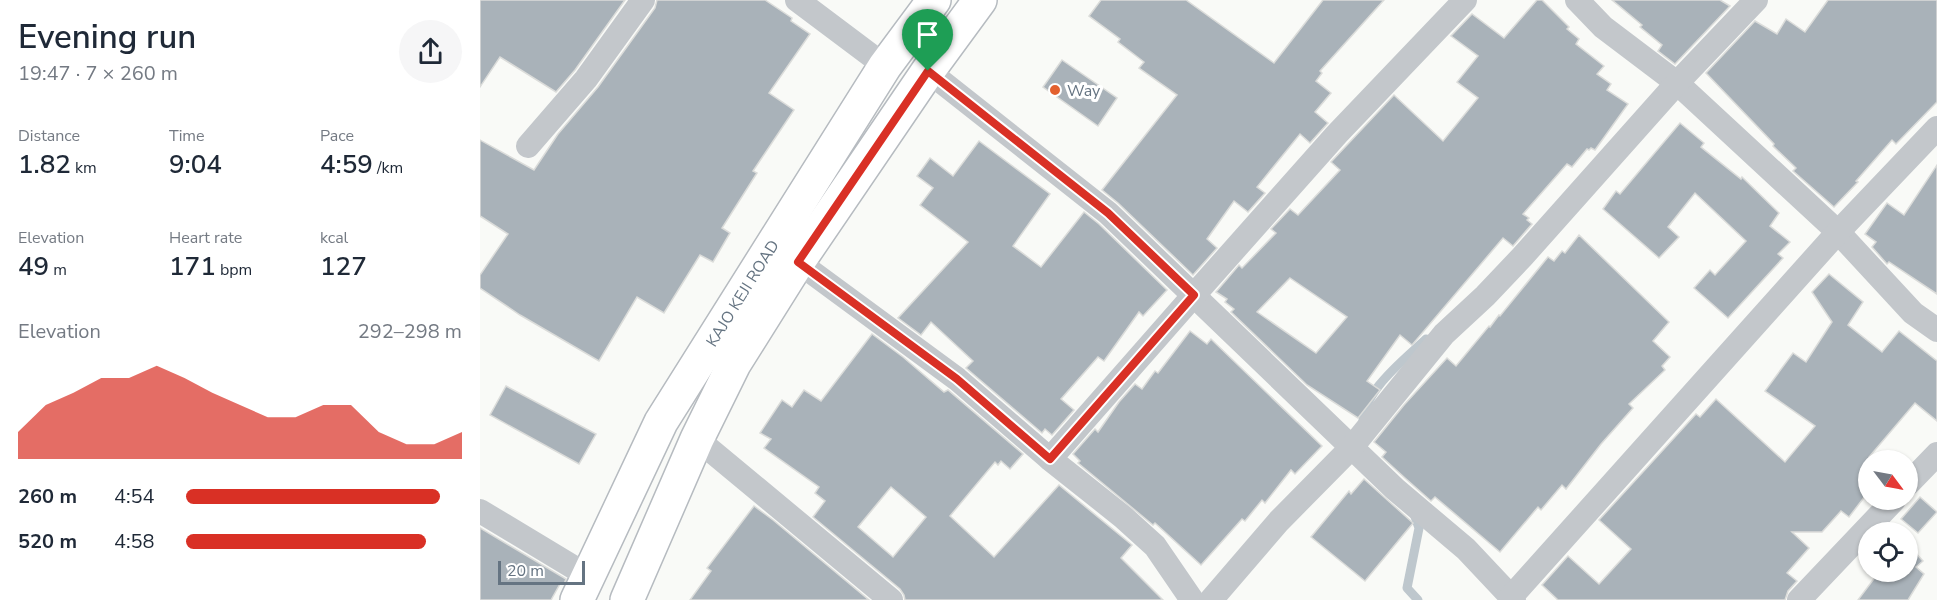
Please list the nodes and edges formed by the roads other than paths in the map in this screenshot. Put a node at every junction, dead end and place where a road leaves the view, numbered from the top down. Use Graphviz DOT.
graph roads {
  1 [pos="644,0"];
  2 [pos="797,0"];
  3 [pos="934,0"];
  4 [pos="980,0"];
  5 [pos="1465,0"];
  6 [pos="1577,0"];
  7 [pos="1756,0"];
  8 [pos="885,66"];
  9 [pos="928,71"];
  10 [pos="1677,83"];
  11 [pos="1937,128"];
  12 [pos="528,146"];
  13 [pos="1838,232"];
  14 [pos="798,262"];
  15 [pos="1194,295"];
  16 [pos="1937,330"];
  17 [pos="697,439"];
  18 [pos="1352,447"];
  19 [pos="1937,454"];
  20 [pos="1050,459"];
  21 [pos="1918,474"];
  22 [pos="1884,510"];
  23 [pos="480,511"];
  24 [pos="582,588"];
  25 [pos="1512,599"];
  26 [pos="627,600"];
  27 [pos="891,600"];
  28 [pos="1192,600"];
  29 [pos="1211,600"];
  30 [pos="1799,600"];
  1 -- 12 [label="street"];
  2 -- 8 [label="street"];
  3 -- 8 [label="main road, KAJO KEJI ROAD"];
  4 -- 9 [label="main road, KAJO KEJI ROAD"];
  5 -- 15 [label="street"];
  6 -- 10 [label="street"];
  7 -- 10 [label="street"];
  8 -- 24 [label="main road, KAJO KEJI ROAD"];
  9 -- 14 [label="main road, KAJO KEJI ROAD"];
  9 -- 15 [label="street"];
  10 -- 13 [label="street"];
  10 -- 18 [label="street"];
  11 -- 13 [label="street"];
  13 -- 16 [label="street"];
  13 -- 25 [label="street"];
  14 -- 17 [label="main road, KAJO KEJI ROAD"];
  14 -- 20 [label="street"];
  15 -- 18 [label="street"];
  15 -- 20 [label="street"];
  17 -- 26 [label="main road, KAJO KEJI ROAD"];
  17 -- 27 [label="street"];
  18 -- 25 [label="street"];
  18 -- 29 [label="street"];
  19 -- 21 [label="street"];
  20 -- 28 [label="street"];
  22 -- 30 [label="street"];
  23 -- 24 [label="street"];
}
